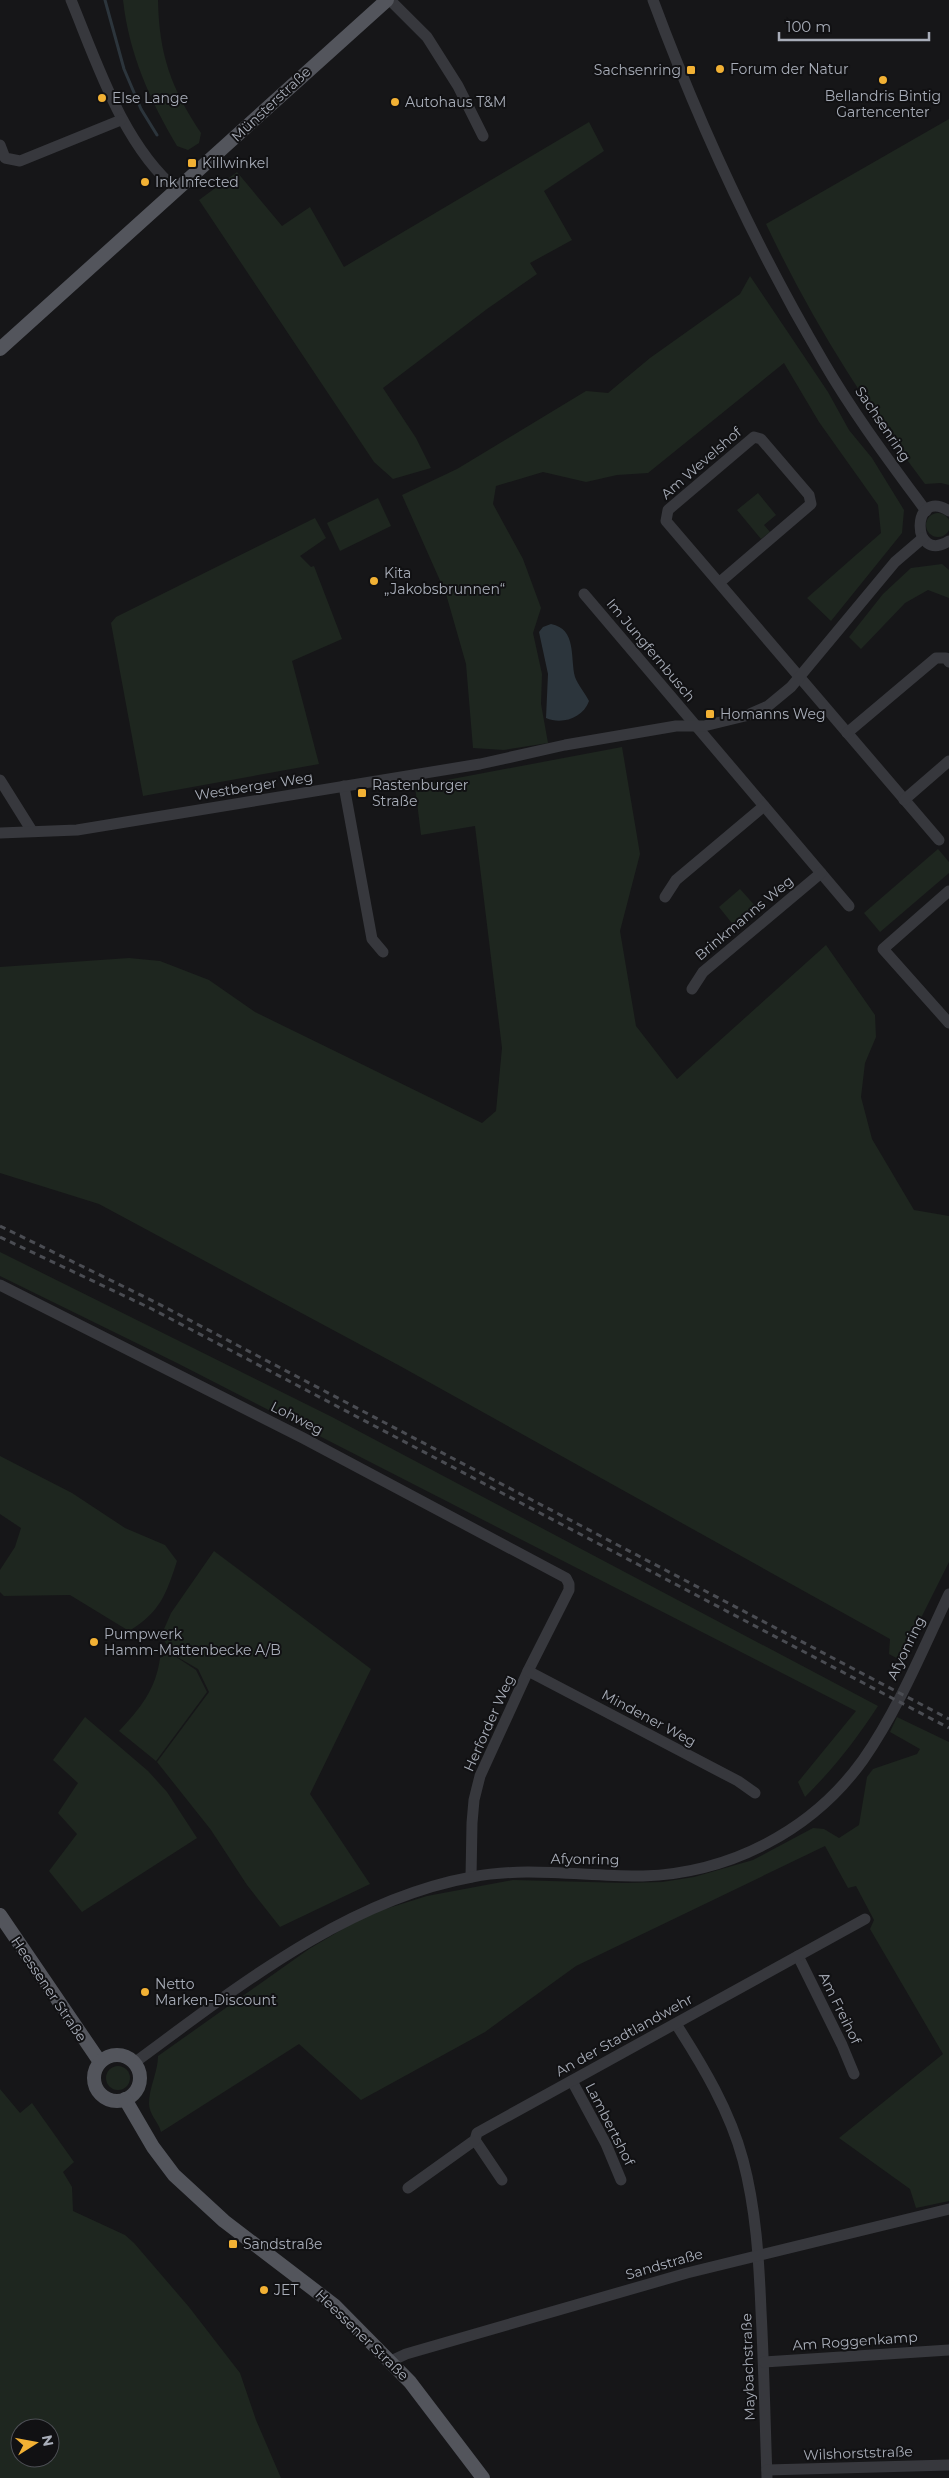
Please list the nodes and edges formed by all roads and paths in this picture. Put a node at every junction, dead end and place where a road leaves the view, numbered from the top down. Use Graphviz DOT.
graph roads {
  1 [pos="71,0"];
  2 [pos="388,0"];
  3 [pos="653,0"];
  4 [pos="121,120"];
  5 [pos="483,136"];
  6 [pos="0,145"];
  7 [pos="177,190"];
  8 [pos="0,349"];
  9 [pos="926,511"];
  10 [pos="949,511"];
  11 [pos="923,538"];
  12 [pos="949,540"];
  13 [pos="720,582"];
  14 [pos="584,594"];
  15 [pos="949,662"];
  16 [pos="800,676"];
  17 [pos="695,726"];
  18 [pos="847,733"];
  19 [pos="949,761"];
  20 [pos="0,780"];
  21 [pos="344,786"];
  22 [pos="904,800"];
  23 [pos="764,806"];
  24 [pos="32,831"];
  25 [pos="0,833"];
  26 [pos="939,840"];
  27 [pos="821,873"];
  28 [pos="949,891"];
  29 [pos="665,897"];
  30 [pos="849,906"];
  31 [pos="384,952"];
  32 [pos="692,990"];
  33 [pos="949,1023"];
  34 [pos="0,1284"];
  35 [pos="569,1590"];
  36 [pos="949,1594"];
  37 [pos="528,1671"];
  38 [pos="755,1794"];
  39 [pos="472,1877"];
  40 [pos="0,1916"];
  41 [pos="865,1919"];
  42 [pos="798,1956"];
  43 [pos="676,2024"];
  44 [pos="100,2062"];
  45 [pos="134,2063"];
  46 [pos="854,2074"];
  47 [pos="572,2081"];
  48 [pos="125,2099"];
  49 [pos="475,2140"];
  50 [pos="502,2180"];
  51 [pos="621,2180"];
  52 [pos="408,2188"];
  53 [pos="949,2209"];
  54 [pos="759,2254"];
  55 [pos="949,2350"];
  56 [pos="391,2361"];
  57 [pos="764,2362"];
  58 [pos="949,2466"];
  59 [pos="767,2474"];
  60 [pos="483,2478"];
  1 -- 4 [label="street"];
  2 -- 5 [label="street"];
  2 -- 7 [label="main road, Münsterstraße"];
  3 -- 9 [label="street, Sachsenring"];
  4 -- 6 [label="street"];
  4 -- 7 [label="street"];
  7 -- 8 [label="main road, Münsterstraße"];
  9 -- 10 [label="street"];
  9 -- 11 [label="street"];
  11 -- 12 [label="street"];
  11 -- 16 [label="street, Westberger Weg"];
  13 -- 13 [label="street, Am Wevelshof"];
  13 -- 16 [label="street, Am Wevelshof"];
  14 -- 17 [label="street, Im Jungfernbusch"];
  15 -- 18 [label="street"];
  16 -- 17 [label="street, Westberger Weg"];
  16 -- 18 [label="street, Am Wevelshof"];
  17 -- 21 [label="street, Westberger Weg"];
  17 -- 23 [label="street"];
  18 -- 22 [label="street, Am Wevelshof"];
  19 -- 22 [label="street"];
  20 -- 24 [label="street"];
  21 -- 24 [label="street, Westberger Weg"];
  21 -- 31 [label="street"];
  22 -- 26 [label="street, Am Wevelshof"];
  23 -- 27 [label="street"];
  23 -- 29 [label="street"];
  24 -- 25 [label="street, Westberger Weg"];
  27 -- 30 [label="street"];
  27 -- 32 [label="street, Brinkmanns Weg"];
  28 -- 33 [label="street"];
  34 -- 35 [label="street, Lohweg"];
  35 -- 37 [label="street, Herforder Weg"];
  36 -- 39 [label="street, Afyonring"];
  37 -- 38 [label="street, Mindener Weg"];
  37 -- 39 [label="street, Herforder Weg"];
  39 -- 45 [label="street, Afyonring"];
  40 -- 44 [label="main road, Heessener Straße"];
  41 -- 42 [label="street, An der Stadtlandwehr"];
  42 -- 43 [label="street, An der Stadtlandwehr"];
  42 -- 46 [label="street, Am Freihof"];
  43 -- 47 [label="street, An der Stadtlandwehr"];
  43 -- 54 [label="street, Maybachstraße"];
  44 -- 45 [label="main road"];
  44 -- 48 [label="main road"];
  45 -- 48 [label="main road"];
  47 -- 49 [label="street, An der Stadtlandwehr"];
  47 -- 51 [label="street, Lambertshof"];
  48 -- 56 [label="main road, Heessener Straße"];
  49 -- 50 [label="street"];
  49 -- 52 [label="street, An der Stadtlandwehr"];
  53 -- 54 [label="street, Sandstraße"];
  54 -- 56 [label="street, Sandstraße"];
  54 -- 57 [label="street, Maybachstraße"];
  55 -- 57 [label="street, Am Roggenkamp"];
  56 -- 60 [label="main road, Heessener Straße"];
  57 -- 59 [label="street, Maybachstraße"];
  58 -- 59 [label="street, Wilshorststraße"];
}
